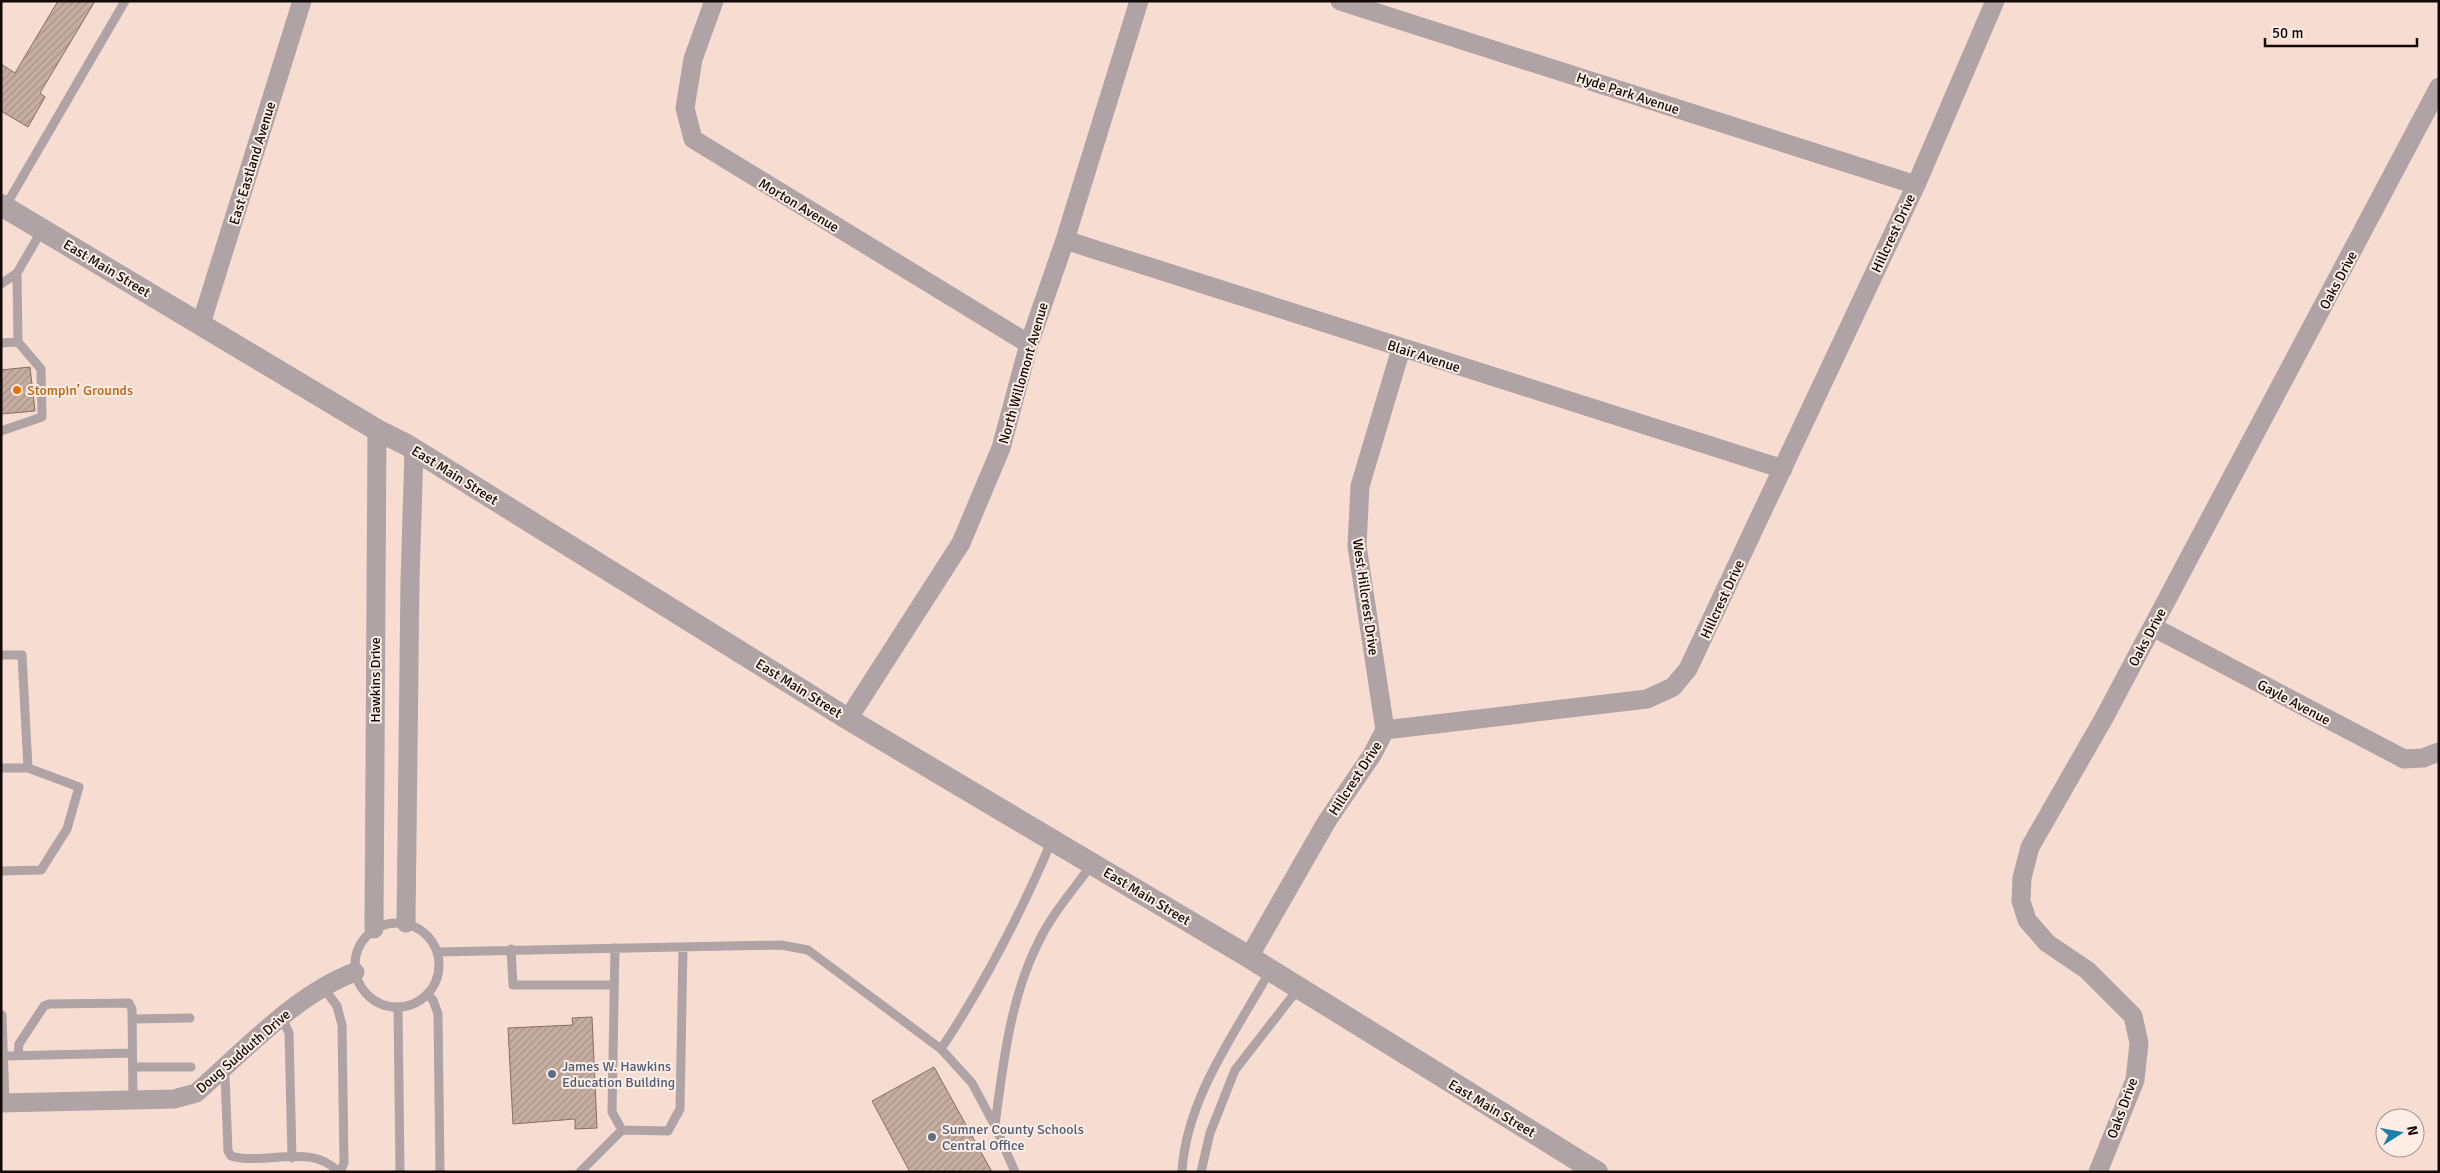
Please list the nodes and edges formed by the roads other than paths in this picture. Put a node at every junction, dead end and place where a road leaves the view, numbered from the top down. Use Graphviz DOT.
graph roads {
  1 [pos="125,1"];
  2 [pos="302,1"];
  3 [pos="714,1"];
  4 [pos="1139,1"];
  5 [pos="1340,1"];
  6 [pos="1995,1"];
  7 [pos="2439,87"];
  8 [pos="1916,184"];
  9 [pos="3,206"];
  10 [pos="42,230"];
  11 [pos="1065,240"];
  12 [pos="17,273"];
  13 [pos="1,284"];
  14 [pos="201,324"];
  15 [pos="18,342"];
  16 [pos="1,343"];
  17 [pos="1029,344"];
  18 [pos="1401,348"];
  19 [pos="377,430"];
  20 [pos="1,432"];
  21 [pos="414,450"];
  22 [pos="1784,469"];
  23 [pos="2152,627"];
  24 [pos="1,655"];
  25 [pos="848,719"];
  26 [pos="1385,730"];
  27 [pos="2439,752"];
  28 [pos="1,768"];
  29 [pos="28,768"];
  30 [pos="1052,840"];
  31 [pos="1092,864"];
  32 [pos="1,871"];
  33 [pos="406,923"];
  34 [pos="374,929"];
  35 [pos="684,947"];
  36 [pos="615,948"];
  37 [pos="511,950"];
  38 [pos="437,952"];
  39 [pos="1249,957"];
  40 [pos="1270,970"];
  41 [pos="355,972"];
  42 [pos="614,984"];
  43 [pos="323,987"];
  44 [pos="1298,989"];
  45 [pos="427,994"];
  46 [pos="398,1007"];
  47 [pos="2,1015"];
  48 [pos="190,1018"];
  49 [pos="282,1018"];
  50 [pos="132,1019"];
  51 [pos="941,1049"];
  52 [pos="132,1053"];
  53 [pos="18,1055"];
  54 [pos="4,1056"];
  55 [pos="132,1067"];
  56 [pos="191,1067"];
  57 [pos="222,1070"];
  58 [pos="133,1100"];
  59 [pos="3,1103"];
  60 [pos="995,1126"];
  61 [pos="622,1130"];
  62 [pos="292,1158"];
  63 [pos="339,1172"];
  64 [pos="400,1172"];
  65 [pos="440,1172"];
  66 [pos="580,1172"];
  67 [pos="1015,1172"];
  68 [pos="1182,1172"];
  69 [pos="1201,1172"];
  70 [pos="1597,1172"];
  71 [pos="2098,1172"];
  1 -- 9 [label="lane"];
  2 -- 14 [label="street, East Eastland Avenue"];
  3 -- 17 [label="street, Morton Avenue"];
  4 -- 11 [label="street, North Willomont Avenue"];
  5 -- 8 [label="street, Hyde Park Avenue"];
  6 -- 8 [label="street, Hillcrest Drive"];
  7 -- 23 [label="street, Oaks Drive"];
  8 -- 22 [label="street, Hillcrest Drive"];
  9 -- 10 [label="street, East Main Street"];
  10 -- 12 [label="lane"];
  10 -- 14 [label="street, East Main Street"];
  11 -- 17 [label="street, North Willomont Avenue"];
  11 -- 18 [label="street, Blair Avenue"];
  12 -- 13 [label="lane"];
  12 -- 15 [label="lane"];
  14 -- 19 [label="street, East Main Street"];
  15 -- 16 [label="lane"];
  15 -- 20 [label="lane"];
  17 -- 25 [label="street, North Willomont Avenue"];
  18 -- 22 [label="street, Blair Avenue"];
  18 -- 26 [label="street, West Hillcrest Drive"];
  19 -- 21 [label="street, East Main Street"];
  19 -- 34 [label="street, Hawkins Drive"];
  21 -- 25 [label="street, East Main Street"];
  21 -- 33 [label="street"];
  22 -- 26 [label="street, Hillcrest Drive"];
  23 -- 27 [label="street, Gayle Avenue"];
  23 -- 71 [label="street, Oaks Drive"];
  24 -- 29 [label="lane"];
  25 -- 30 [label="street, East Main Street"];
  26 -- 39 [label="street, Hillcrest Drive"];
  28 -- 29 [label="lane"];
  29 -- 32 [label="lane"];
  30 -- 31 [label="street, East Main Street"];
  30 -- 51 [label="lane"];
  31 -- 39 [label="street, East Main Street"];
  31 -- 60 [label="lane"];
  33 -- 34 [label="lane"];
  33 -- 38 [label="lane"];
  34 -- 41 [label="lane"];
  35 -- 36 [label="lane"];
  35 -- 51 [label="lane"];
  35 -- 61 [label="lane"];
  36 -- 37 [label="lane"];
  36 -- 42 [label="lane"];
  37 -- 38 [label="lane"];
  37 -- 42 [label="lane"];
  38 -- 45 [label="lane"];
  39 -- 40 [label="street, East Main Street"];
  40 -- 44 [label="street, East Main Street"];
  40 -- 68 [label="lane"];
  41 -- 43 [label="street, Doug Sudduth Drive"];
  41 -- 46 [label="lane"];
  42 -- 61 [label="lane"];
  43 -- 49 [label="street, Doug Sudduth Drive"];
  43 -- 63 [label="lane"];
  44 -- 69 [label="lane"];
  44 -- 70 [label="street, East Main Street"];
  45 -- 46 [label="lane"];
  45 -- 65 [label="lane"];
  46 -- 64 [label="lane"];
  47 -- 54 [label="lane"];
  48 -- 50 [label="lane"];
  49 -- 57 [label="street, Doug Sudduth Drive"];
  49 -- 62 [label="lane"];
  50 -- 52 [label="lane"];
  50 -- 53 [label="lane"];
  51 -- 60 [label="lane"];
  52 -- 53 [label="lane"];
  52 -- 55 [label="lane"];
  53 -- 54 [label="lane"];
  54 -- 59 [label="lane"];
  55 -- 56 [label="lane"];
  55 -- 58 [label="lane"];
  57 -- 58 [label="street, Doug Sudduth Drive"];
  57 -- 62 [label="lane"];
  58 -- 59 [label="street, Doug Sudduth Drive"];
  60 -- 67 [label="lane"];
  61 -- 66 [label="lane"];
  62 -- 63 [label="lane"];
}
